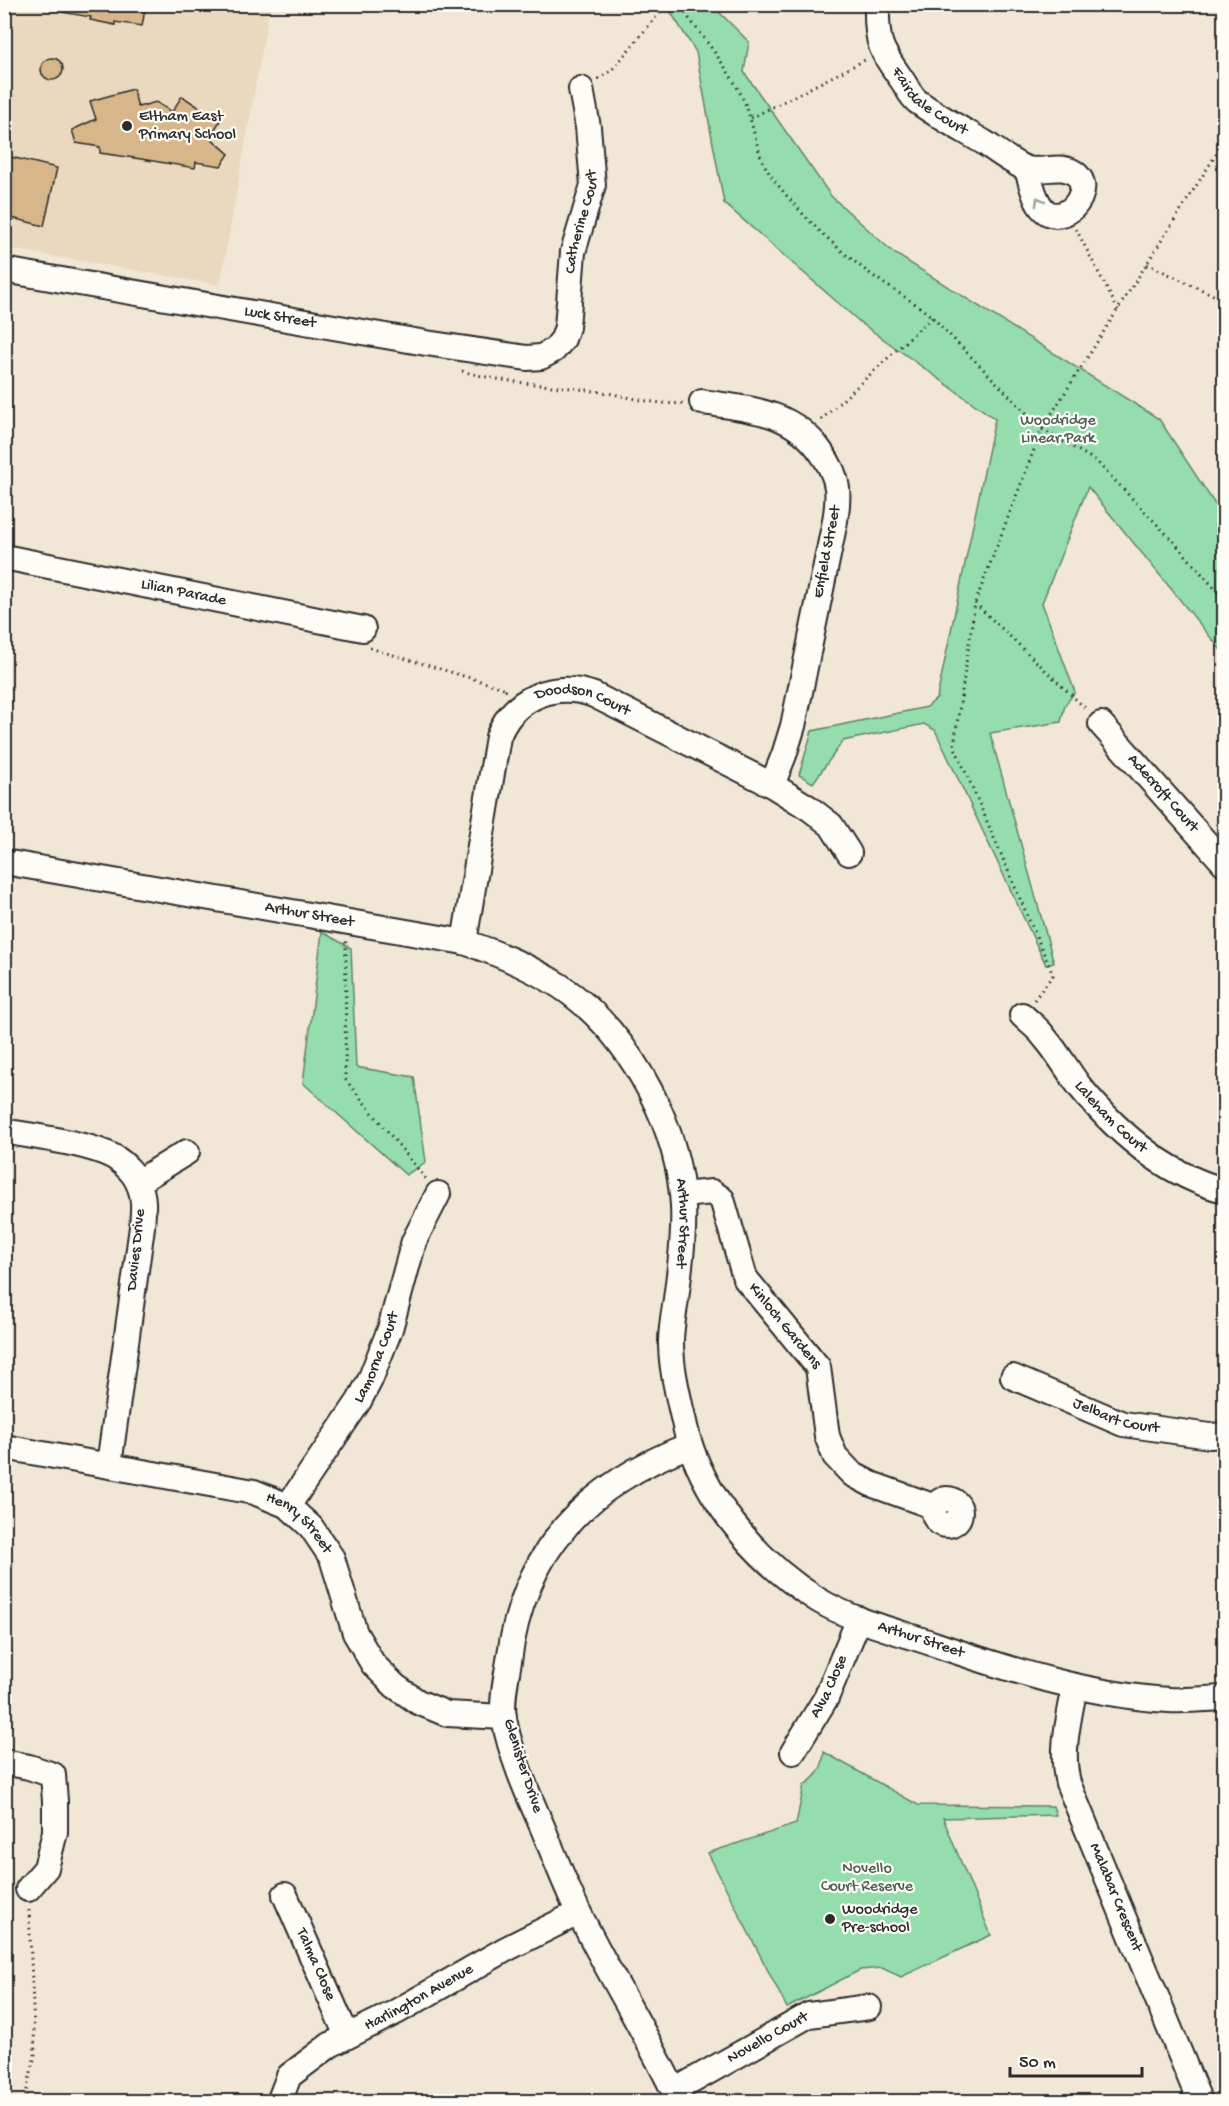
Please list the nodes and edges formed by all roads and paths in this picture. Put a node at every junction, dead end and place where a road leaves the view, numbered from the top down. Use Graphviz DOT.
graph roads {
  1 [pos="667,4"];
  2 [pos="678,4"];
  3 [pos="877,4"];
  4 [pos="882,51"];
  5 [pos="581,89"];
  6 [pos="751,118"];
  7 [pos="1224,142"];
  8 [pos="1027,169"];
  9 [pos="1067,212"];
  10 [pos="1147,264"];
  11 [pos="4,270"];
  12 [pos="1224,300"];
  13 [pos="1118,310"];
  14 [pos="933,317"];
  15 [pos="554,350"];
  16 [pos="702,402"];
  17 [pos="817,424"];
  18 [pos="1042,429"];
  19 [pos="4,557"];
  20 [pos="1224,599"];
  21 [pos="975,603"];
  22 [pos="364,638"];
  23 [pos="501,696"];
  24 [pos="1101,724"];
  25 [pos="772,785"];
  26 [pos="849,853"];
  27 [pos="4,862"];
  28 [pos="1224,862"];
  29 [pos="336,937"];
  30 [pos="464,942"];
  31 [pos="1022,1015"];
  32 [pos="4,1131"];
  33 [pos="187,1152"];
  34 [pos="138,1182"];
  35 [pos="1224,1190"];
  36 [pos="438,1194"];
  37 [pos="683,1196"];
  38 [pos="1013,1377"];
  39 [pos="1224,1436"];
  40 [pos="690,1445"];
  41 [pos="4,1448"];
  42 [pos="110,1465"];
  43 [pos="288,1506"];
  44 [pos="935,1507"];
  45 [pos="859,1619"];
  46 [pos="1075,1686"];
  47 [pos="1224,1698"];
  48 [pos="504,1718"];
  49 [pos="793,1752"];
  50 [pos="4,1762"];
  51 [pos="28,1889"];
  52 [pos="285,1895"];
  53 [pos="578,1913"];
  54 [pos="869,2007"];
  55 [pos="347,2036"];
  56 [pos="676,2096"];
  57 [pos="24,2102"];
  58 [pos="279,2102"];
  59 [pos="1200,2102"];
  1 -- 5 [label="path"];
  2 -- 6 [label="path"];
  3 -- 4 [label="street, Fairdale Court"];
  4 -- 6 [label="path"];
  4 -- 8 [label="street, Fairdale Court"];
  5 -- 15 [label="street, Catherine Court"];
  6 -- 14 [label="path"];
  7 -- 10 [label="path"];
  9 -- 8 [label="street, one-way"];
  8 -- 9 [label="street"];
  9 -- 13 [label="path"];
  10 -- 12 [label="path"];
  10 -- 13 [label="path"];
  11 -- 15 [label="street, Luck Street"];
  13 -- 18 [label="path"];
  14 -- 17 [label="path"];
  14 -- 18 [label="path"];
  16 -- 25 [label="street, Enfield Street"];
  18 -- 20 [label="path"];
  18 -- 21 [label="path"];
  19 -- 22 [label="street, Lilian Parade"];
  21 -- 24 [label="path"];
  21 -- 31 [label="path"];
  22 -- 23 [label="path"];
  24 -- 28 [label="street, Adecroft Court"];
  25 -- 26 [label="street, Doodson Court"];
  25 -- 30 [label="street, Doodson Court"];
  27 -- 30 [label="street, Arthur Street"];
  29 -- 36 [label="path"];
  30 -- 37 [label="street, Arthur Street"];
  31 -- 35 [label="street, Laleham Court"];
  32 -- 34 [label="street"];
  33 -- 34 [label="street"];
  34 -- 42 [label="street, Davies Drive"];
  36 -- 43 [label="street, Lamorna Court"];
  37 -- 40 [label="street, Arthur Street"];
  37 -- 44 [label="street, Kinloch Gardens"];
  38 -- 39 [label="street, Jelbart Court"];
  40 -- 45 [label="street, Arthur Street"];
  40 -- 48 [label="street, Glenister Drive"];
  41 -- 42 [label="street, Henry Street"];
  42 -- 43 [label="street, Henry Street"];
  43 -- 48 [label="street, Henry Street"];
  45 -- 46 [label="street, Arthur Street"];
  45 -- 49 [label="street, Alva Close"];
  46 -- 47 [label="street, Arthur Street"];
  46 -- 59 [label="street, Malabar Crescent"];
  48 -- 53 [label="street, Glenister Drive"];
  50 -- 51 [label="street"];
  51 -- 57 [label="path"];
  52 -- 55 [label="street, Talma Close"];
  53 -- 55 [label="street, Harlington Avenue"];
  53 -- 56 [label="street, Glenister Drive"];
  54 -- 56 [label="street, Novello Court"];
  55 -- 58 [label="street, Harlington Avenue"];
}
